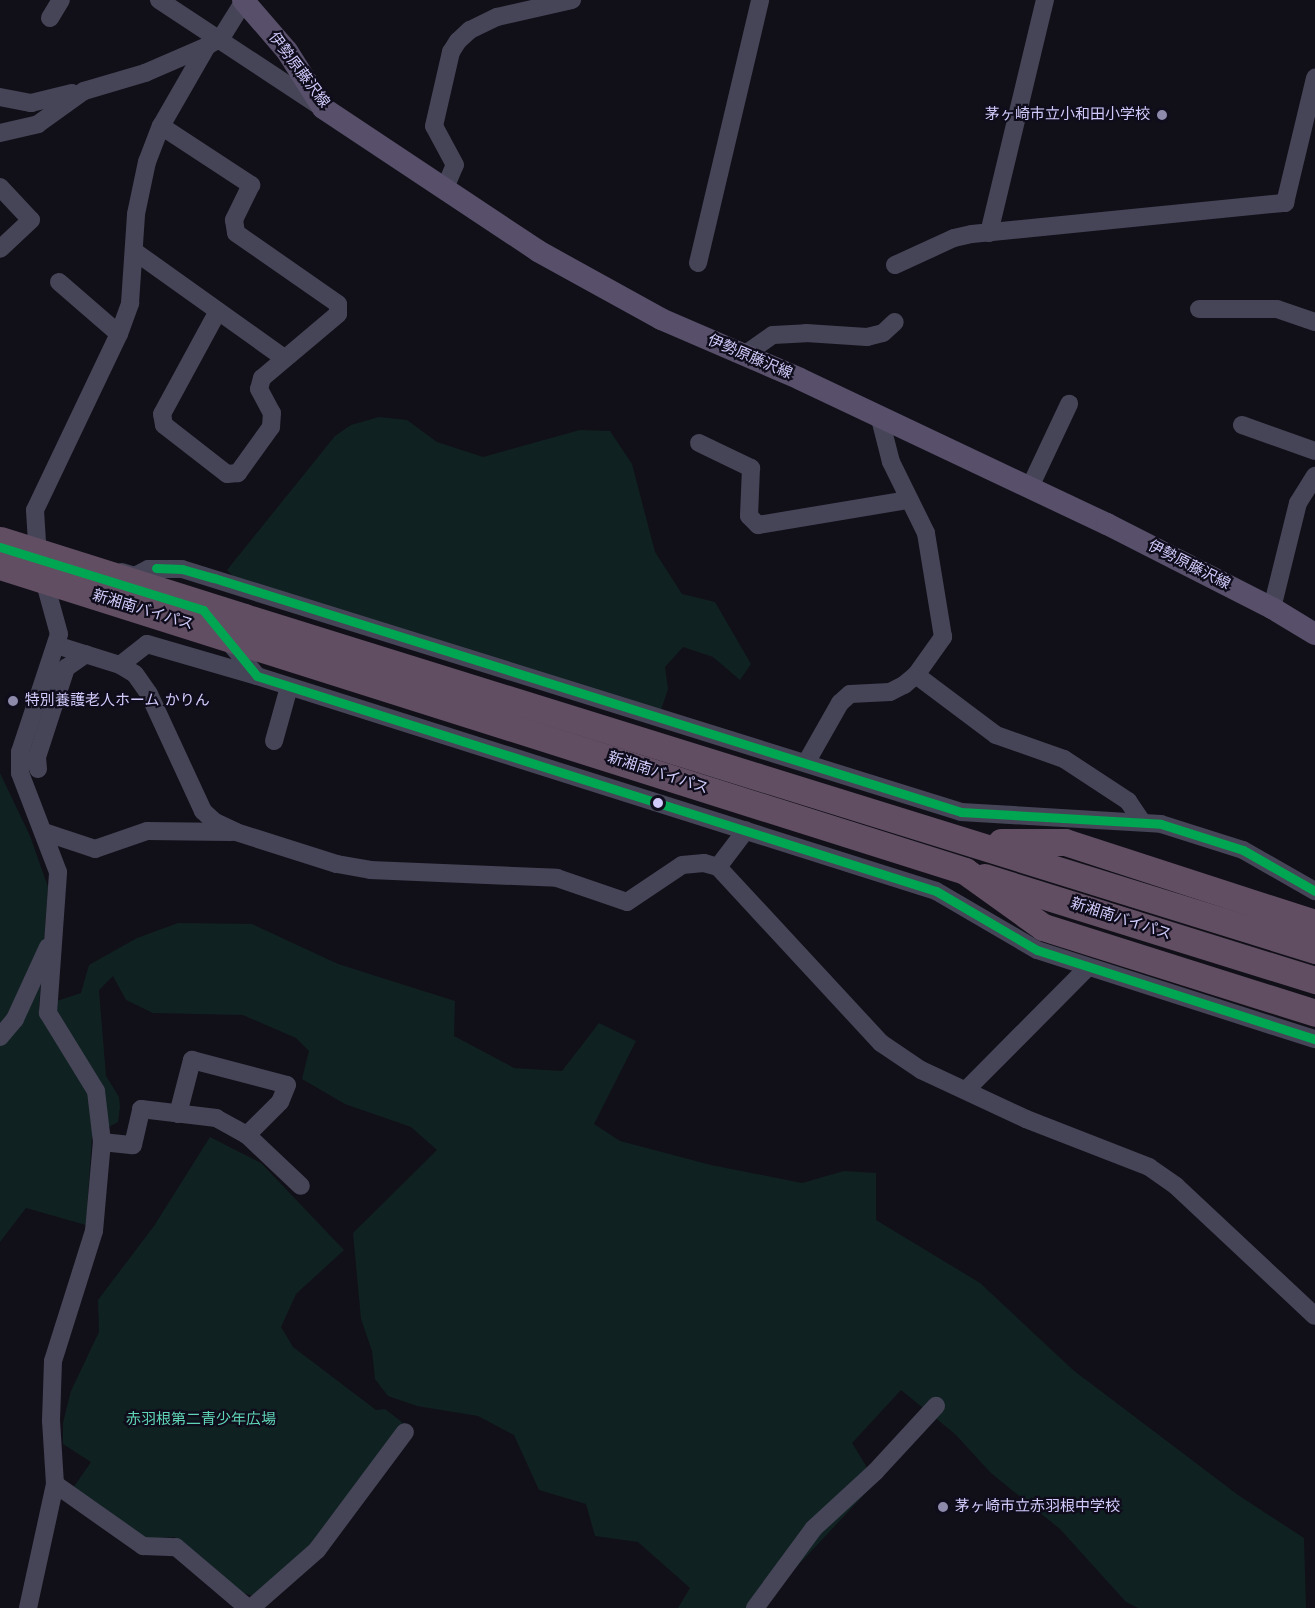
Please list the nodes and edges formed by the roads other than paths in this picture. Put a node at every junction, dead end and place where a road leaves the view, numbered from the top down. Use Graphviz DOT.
graph roads {
  1 [pos="61,0"];
  2 [pos="159,0"];
  3 [pos="572,0"];
  4 [pos="760,0"];
  5 [pos="1045,0"];
  6 [pos="244,1"];
  7 [pos="50,18"];
  8 [pos="214,42"];
  9 [pos="1315,78"];
  10 [pos="106,84"];
  11 [pos="0,97"];
  12 [pos="323,108"];
  13 [pos="161,126"];
  14 [pos="0,133"];
  15 [pos="0,187"];
  16 [pos="445,188"];
  17 [pos="989,232"];
  18 [pos="0,249"];
  19 [pos="134,251"];
  20 [pos="698,263"];
  21 [pos="895,265"];
  22 [pos="59,282"];
  23 [pos="1199,309"];
  24 [pos="218,311"];
  25 [pos="895,322"];
  26 [pos="1315,322"];
  27 [pos="118,334"];
  28 [pos="744,355"];
  29 [pos="284,358"];
  30 [pos="1070,404"];
  31 [pos="880,419"];
  32 [pos="1242,425"];
  33 [pos="699,443"];
  34 [pos="1315,451"];
  35 [pos="1315,476"];
  36 [pos="1030,487"];
  37 [pos="907,500"];
  38 [pos="0,534"];
  39 [pos="0,540"];
  40 [pos="0,547"];
  41 [pos="38,552"];
  42 [pos="0,566"];
  43 [pos="232,584"];
  44 [pos="1272,608"];
  45 [pos="215,625"];
  46 [pos="1315,634"];
  47 [pos="56,645"];
  48 [pos="86,654"];
  49 [pos="120,664"];
  50 [pos="916,675"];
  51 [pos="257,676"];
  52 [pos="289,687"];
  53 [pos="274,741"];
  54 [pos="806,763"];
  55 [pos="38,769"];
  56 [pos="1142,822"];
  57 [pos="746,830"];
  58 [pos="44,832"];
  59 [pos="236,832"];
  60 [pos="973,842"];
  61 [pos="718,867"];
  62 [pos="965,871"];
  63 [pos="1315,891"];
  64 [pos="1315,923"];
  65 [pos="52,938"];
  66 [pos="1315,950"];
  67 [pos="1088,967"];
  68 [pos="1315,980"];
  69 [pos="1315,1013"];
  70 [pos="0,1037"];
  71 [pos="1315,1039"];
  72 [pos="966,1090"];
  73 [pos="178,1114"];
  74 [pos="247,1136"];
  75 [pos="102,1142"];
  76 [pos="301,1186"];
  77 [pos="1315,1316"];
  78 [pos="936,1406"];
  79 [pos="405,1432"];
  80 [pos="55,1484"];
  81 [pos="28,1608"];
  82 [pos="250,1608"];
  83 [pos="755,1608"];
  1 -- 7 [label="street"];
  2 -- 8 [label="street"];
  3 -- 16 [label="street"];
  4 -- 20 [label="street"];
  5 -- 17 [label="street"];
  6 -- 8 [label="street"];
  6 -- 12 [label="main road, 伊勢原藤沢線"];
  8 -- 10 [label="street"];
  8 -- 12 [label="street"];
  8 -- 13 [label="street"];
  9 -- 17 [label="street"];
  10 -- 11 [label="street"];
  10 -- 14 [label="street"];
  12 -- 16 [label="main road, 伊勢原藤沢線"];
  13 -- 19 [label="street"];
  13 -- 29 [label="street"];
  15 -- 18 [label="street"];
  16 -- 28 [label="main road, 伊勢原藤沢線"];
  17 -- 21 [label="street"];
  19 -- 24 [label="street"];
  19 -- 27 [label="street"];
  22 -- 27 [label="street"];
  23 -- 26 [label="street"];
  24 -- 29 [label="street"];
  24 -- 29 [label="street"];
  25 -- 28 [label="street"];
  27 -- 41 [label="street"];
  28 -- 31 [label="main road, 伊勢原藤沢線"];
  30 -- 36 [label="street"];
  31 -- 36 [label="main road, 伊勢原藤沢線"];
  31 -- 37 [label="street"];
  32 -- 34 [label="street"];
  33 -- 37 [label="street"];
  35 -- 44 [label="street"];
  36 -- 44 [label="main road, 伊勢原藤沢線"];
  37 -- 50 [label="street"];
  38 -- 41 [label="street"];
  39 -- 60 [label="highway, 新湘南バイパス, bridge"];
  40 -- 41 [label="street"];
  41 -- 43 [label="street"];
  41 -- 45 [label="street"];
  41 -- 47 [label="street"];
  42 -- 62 [label="highway, 新湘南バイパス, bridge"];
  43 -- 45 [label="street"];
  43 -- 54 [label="street"];
  44 -- 46 [label="main road, 伊勢原藤沢線"];
  45 -- 51 [label="street"];
  47 -- 48 [label="street"];
  47 -- 58 [label="street"];
  48 -- 49 [label="street"];
  48 -- 55 [label="street"];
  49 -- 51 [label="street"];
  49 -- 59 [label="street"];
  50 -- 54 [label="street"];
  50 -- 56 [label="street"];
  51 -- 52 [label="street"];
  52 -- 53 [label="street"];
  52 -- 57 [label="street"];
  54 -- 56 [label="street"];
  56 -- 63 [label="street"];
  57 -- 61 [label="street"];
  57 -- 67 [label="street"];
  58 -- 59 [label="street"];
  58 -- 65 [label="street"];
  59 -- 61 [label="street"];
  60 -- 64 [label="highway"];
  60 -- 66 [label="highway, 新湘南バイパス"];
  61 -- 72 [label="street"];
  62 -- 68 [label="highway, 新湘南バイパス"];
  62 -- 69 [label="highway"];
  65 -- 70 [label="street"];
  65 -- 75 [label="street"];
  67 -- 71 [label="street"];
  67 -- 72 [label="street"];
  72 -- 77 [label="street"];
  73 -- 74 [label="street"];
  73 -- 74 [label="street"];
  73 -- 75 [label="street"];
  74 -- 76 [label="street"];
  75 -- 80 [label="street"];
  78 -- 83 [label="street"];
  79 -- 82 [label="street"];
  80 -- 81 [label="street"];
  80 -- 82 [label="street"];
}
